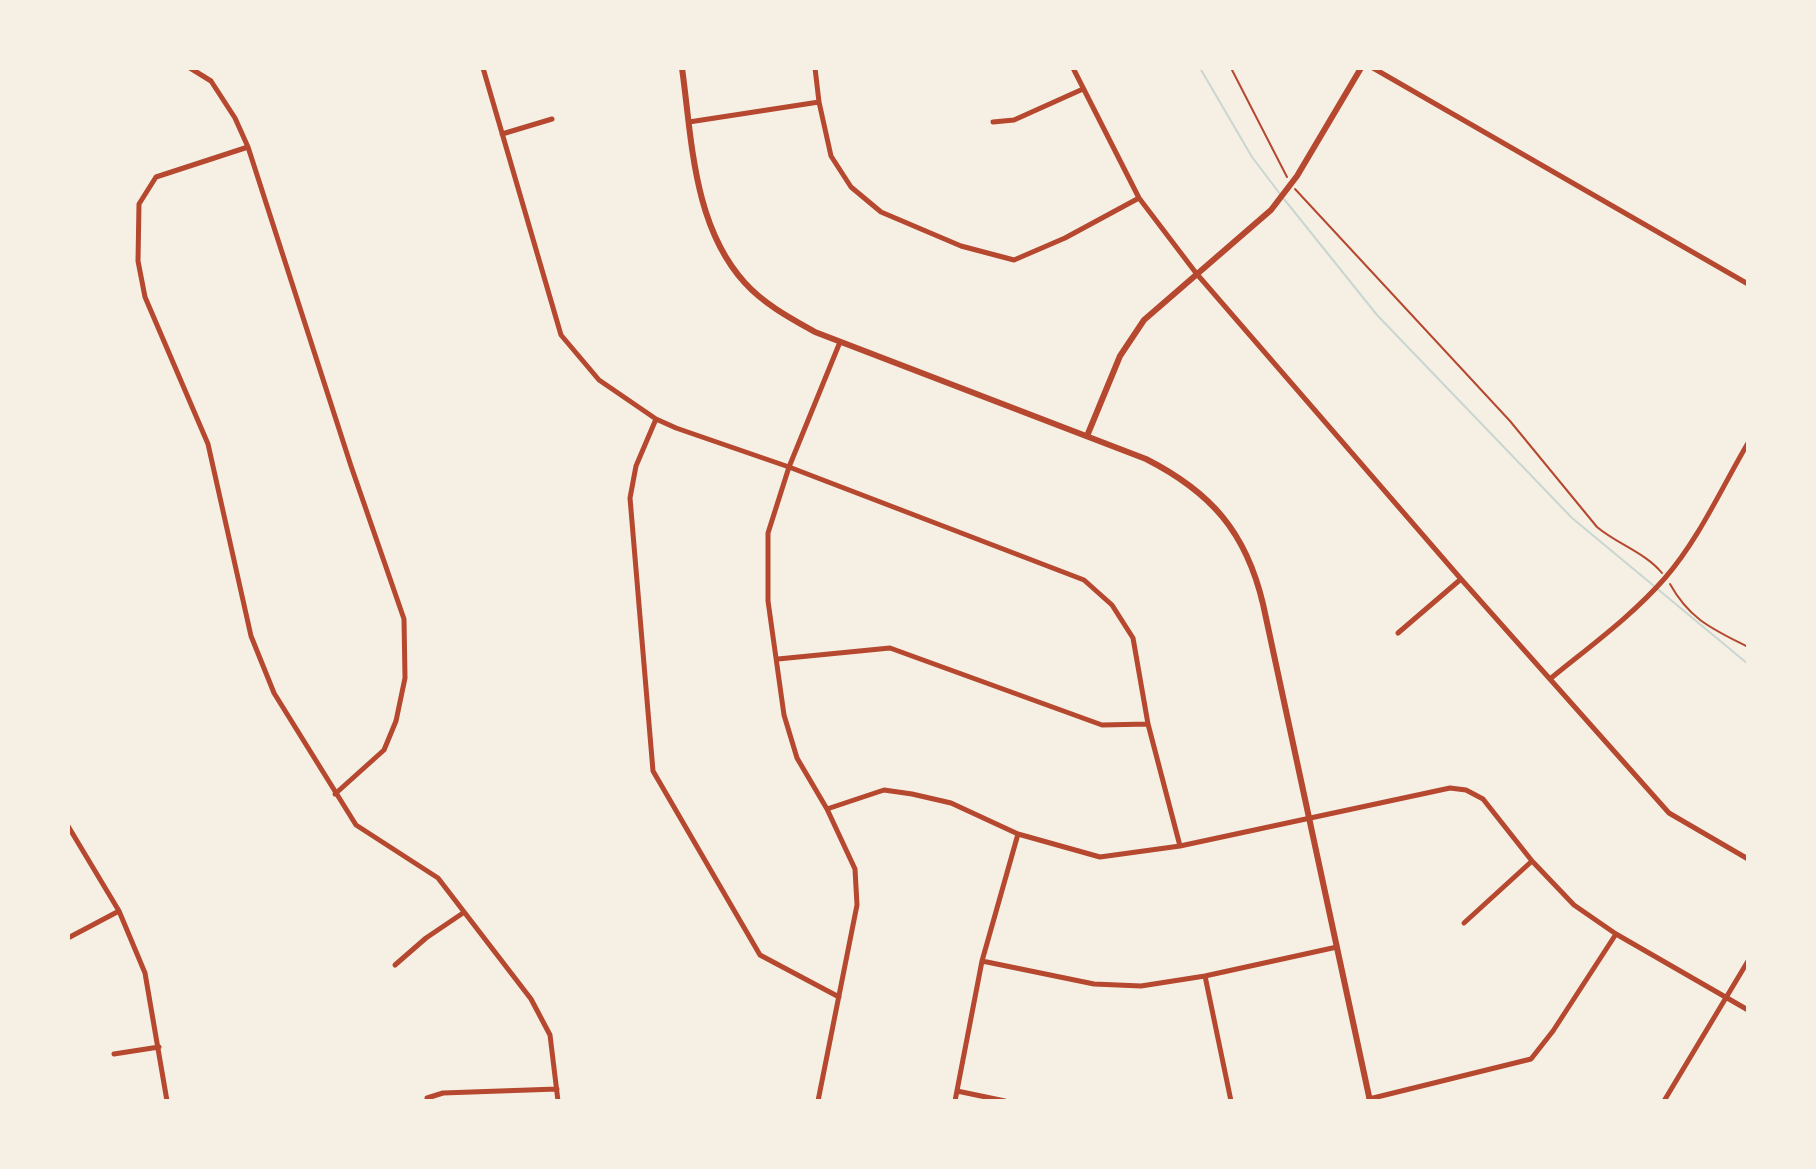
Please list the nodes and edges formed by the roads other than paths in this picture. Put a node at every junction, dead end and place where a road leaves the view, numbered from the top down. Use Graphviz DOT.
graph roads {
  1 [pos="190,68"];
  2 [pos="483,68"];
  3 [pos="682,68"];
  4 [pos="815,68"];
  5 [pos="1073,68"];
  6 [pos="1361,68"];
  7 [pos="1373,68"];
  8 [pos="1083,89"];
  9 [pos="819,102"];
  10 [pos="552,119"];
  11 [pos="689,122"];
  12 [pos="993,122"];
  13 [pos="502,134"];
  14 [pos="248,147"];
  15 [pos="1139,198"];
  16 [pos="1196,273"];
  17 [pos="1748,284"];
  18 [pos="840,342"];
  19 [pos="656,419"];
  20 [pos="1087,436"];
  21 [pos="1748,443"];
  22 [pos="789,467"];
  23 [pos="1461,579"];
  24 [pos="1398,633"];
  25 [pos="778,659"];
  26 [pos="1550,679"];
  27 [pos="1148,724"];
  28 [pos="335,794"];
  29 [pos="827,809"];
  30 [pos="1309,819"];
  31 [pos="68,826"];
  32 [pos="1018,834"];
  33 [pos="1180,846"];
  34 [pos="1748,859"];
  35 [pos="1532,861"];
  36 [pos="119,911"];
  37 [pos="463,913"];
  38 [pos="1464,923"];
  39 [pos="1616,934"];
  40 [pos="68,938"];
  41 [pos="1337,947"];
  42 [pos="982,961"];
  43 [pos="1748,961"];
  44 [pos="395,965"];
  45 [pos="1205,976"];
  46 [pos="839,997"];
  47 [pos="1727,998"];
  48 [pos="1748,1010"];
  49 [pos="159,1047"];
  50 [pos="114,1054"];
  51 [pos="557,1089"];
  52 [pos="957,1091"];
  53 [pos="1370,1100"];
  54 [pos="167,1101"];
  55 [pos="427,1101"];
  56 [pos="558,1101"];
  57 [pos="818,1101"];
  58 [pos="955,1101"];
  59 [pos="1005,1101"];
  60 [pos="1231,1101"];
  61 [pos="1664,1101"];
  1 -- 14 [label="street"];
  2 -- 13 [label="street"];
  3 -- 11 [label="street"];
  4 -- 9 [label="street"];
  5 -- 8 [label="street"];
  6 -- 16 [label="street"];
  7 -- 17 [label="street"];
  8 -- 12 [label="street"];
  8 -- 15 [label="street"];
  9 -- 11 [label="street"];
  9 -- 15 [label="street"];
  10 -- 13 [label="street"];
  11 -- 18 [label="street"];
  13 -- 19 [label="street"];
  14 -- 28 [label="street"];
  14 -- 28 [label="street"];
  15 -- 16 [label="street"];
  16 -- 20 [label="street"];
  16 -- 23 [label="street"];
  18 -- 20 [label="street"];
  18 -- 22 [label="street"];
  19 -- 22 [label="street"];
  19 -- 46 [label="street"];
  20 -- 30 [label="street"];
  21 -- 26 [label="street"];
  22 -- 25 [label="street"];
  22 -- 27 [label="street"];
  23 -- 24 [label="street"];
  23 -- 26 [label="street"];
  25 -- 27 [label="street"];
  25 -- 29 [label="street"];
  26 -- 34 [label="street"];
  27 -- 33 [label="street"];
  28 -- 37 [label="street"];
  29 -- 32 [label="street"];
  29 -- 46 [label="street"];
  30 -- 33 [label="street"];
  30 -- 35 [label="street"];
  30 -- 41 [label="street"];
  31 -- 36 [label="street"];
  32 -- 33 [label="street"];
  32 -- 42 [label="street"];
  35 -- 38 [label="street"];
  35 -- 39 [label="street"];
  36 -- 40 [label="street"];
  36 -- 49 [label="street"];
  37 -- 44 [label="street"];
  37 -- 51 [label="street"];
  39 -- 47 [label="street"];
  39 -- 53 [label="street"];
  41 -- 45 [label="street"];
  41 -- 53 [label="street"];
  42 -- 45 [label="street"];
  42 -- 52 [label="street"];
  43 -- 47 [label="street"];
  45 -- 60 [label="street"];
  46 -- 57 [label="street"];
  47 -- 48 [label="street"];
  47 -- 61 [label="street"];
  49 -- 50 [label="street"];
  49 -- 54 [label="street"];
  51 -- 55 [label="street"];
  51 -- 56 [label="street"];
  52 -- 58 [label="street"];
  52 -- 59 [label="street"];
}
